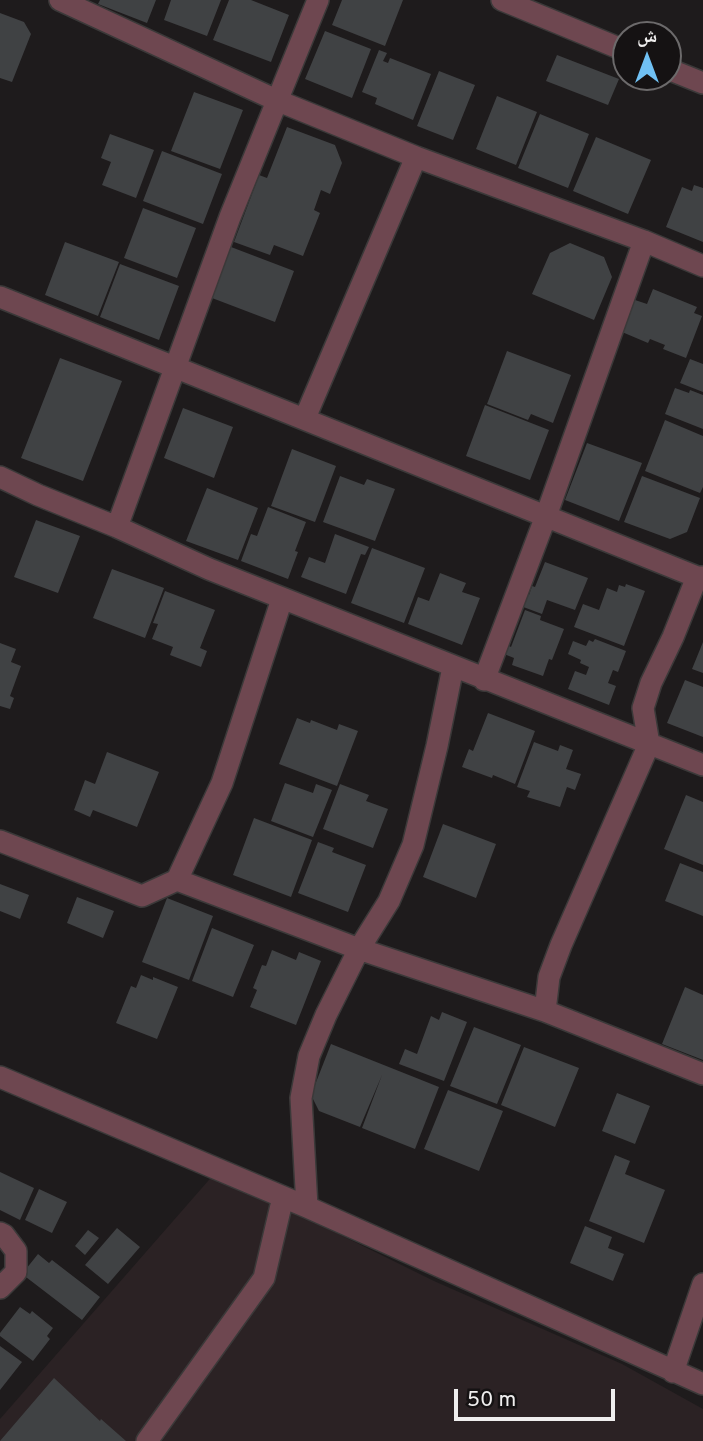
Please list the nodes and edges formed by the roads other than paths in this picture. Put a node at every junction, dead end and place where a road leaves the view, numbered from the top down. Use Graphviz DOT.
graph roads {
  1 [pos="60,0"];
  2 [pos="318,0"];
  3 [pos="502,0"];
  4 [pos="612,45"];
  5 [pos="682,75"];
  6 [pos="703,83"];
  7 [pos="276,100"];
  8 [pos="416,157"];
  9 [pos="644,241"];
  10 [pos="703,266"];
  11 [pos="0,297"];
  12 [pos="176,367"];
  13 [pos="305,418"];
  14 [pos="0,477"];
  15 [pos="546,516"];
  16 [pos="117,527"];
  17 [pos="700,577"];
  18 [pos="282,599"];
  19 [pos="453,667"];
  20 [pos="484,680"];
  21 [pos="649,744"];
  22 [pos="703,765"];
  23 [pos="0,841"];
  24 [pos="177,880"];
  25 [pos="359,949"];
  26 [pos="545,1011"];
  27 [pos="703,1074"];
  28 [pos="0,1077"];
  29 [pos="283,1197"];
  30 [pos="307,1207"];
  31 [pos="0,1233"];
  32 [pos="703,1284"];
  33 [pos="0,1288"];
  34 [pos="673,1372"];
  35 [pos="703,1384"];
  36 [pos="146,1441"];
  1 -- 7 [label="street"];
  2 -- 7 [label="street"];
  3 -- 4 [label="street"];
  5 -- 6 [label="street"];
  7 -- 8 [label="street"];
  7 -- 12 [label="street"];
  8 -- 9 [label="street"];
  8 -- 13 [label="street"];
  9 -- 10 [label="street"];
  9 -- 15 [label="street"];
  11 -- 12 [label="street"];
  12 -- 13 [label="street"];
  12 -- 16 [label="street"];
  13 -- 15 [label="street"];
  14 -- 16 [label="street"];
  15 -- 17 [label="street"];
  15 -- 20 [label="street"];
  16 -- 18 [label="street"];
  17 -- 21 [label="street"];
  18 -- 19 [label="street"];
  18 -- 24 [label="street"];
  19 -- 20 [label="street"];
  19 -- 25 [label="street"];
  20 -- 21 [label="street"];
  21 -- 22 [label="street"];
  21 -- 26 [label="street"];
  23 -- 24 [label="street"];
  24 -- 25 [label="street"];
  25 -- 26 [label="street"];
  25 -- 30 [label="street"];
  26 -- 27 [label="street"];
  28 -- 29 [label="street"];
  29 -- 30 [label="street"];
  29 -- 36 [label="street"];
  30 -- 34 [label="street"];
  31 -- 33 [label="street"];
  32 -- 34 [label="street"];
  34 -- 35 [label="street"];
}
